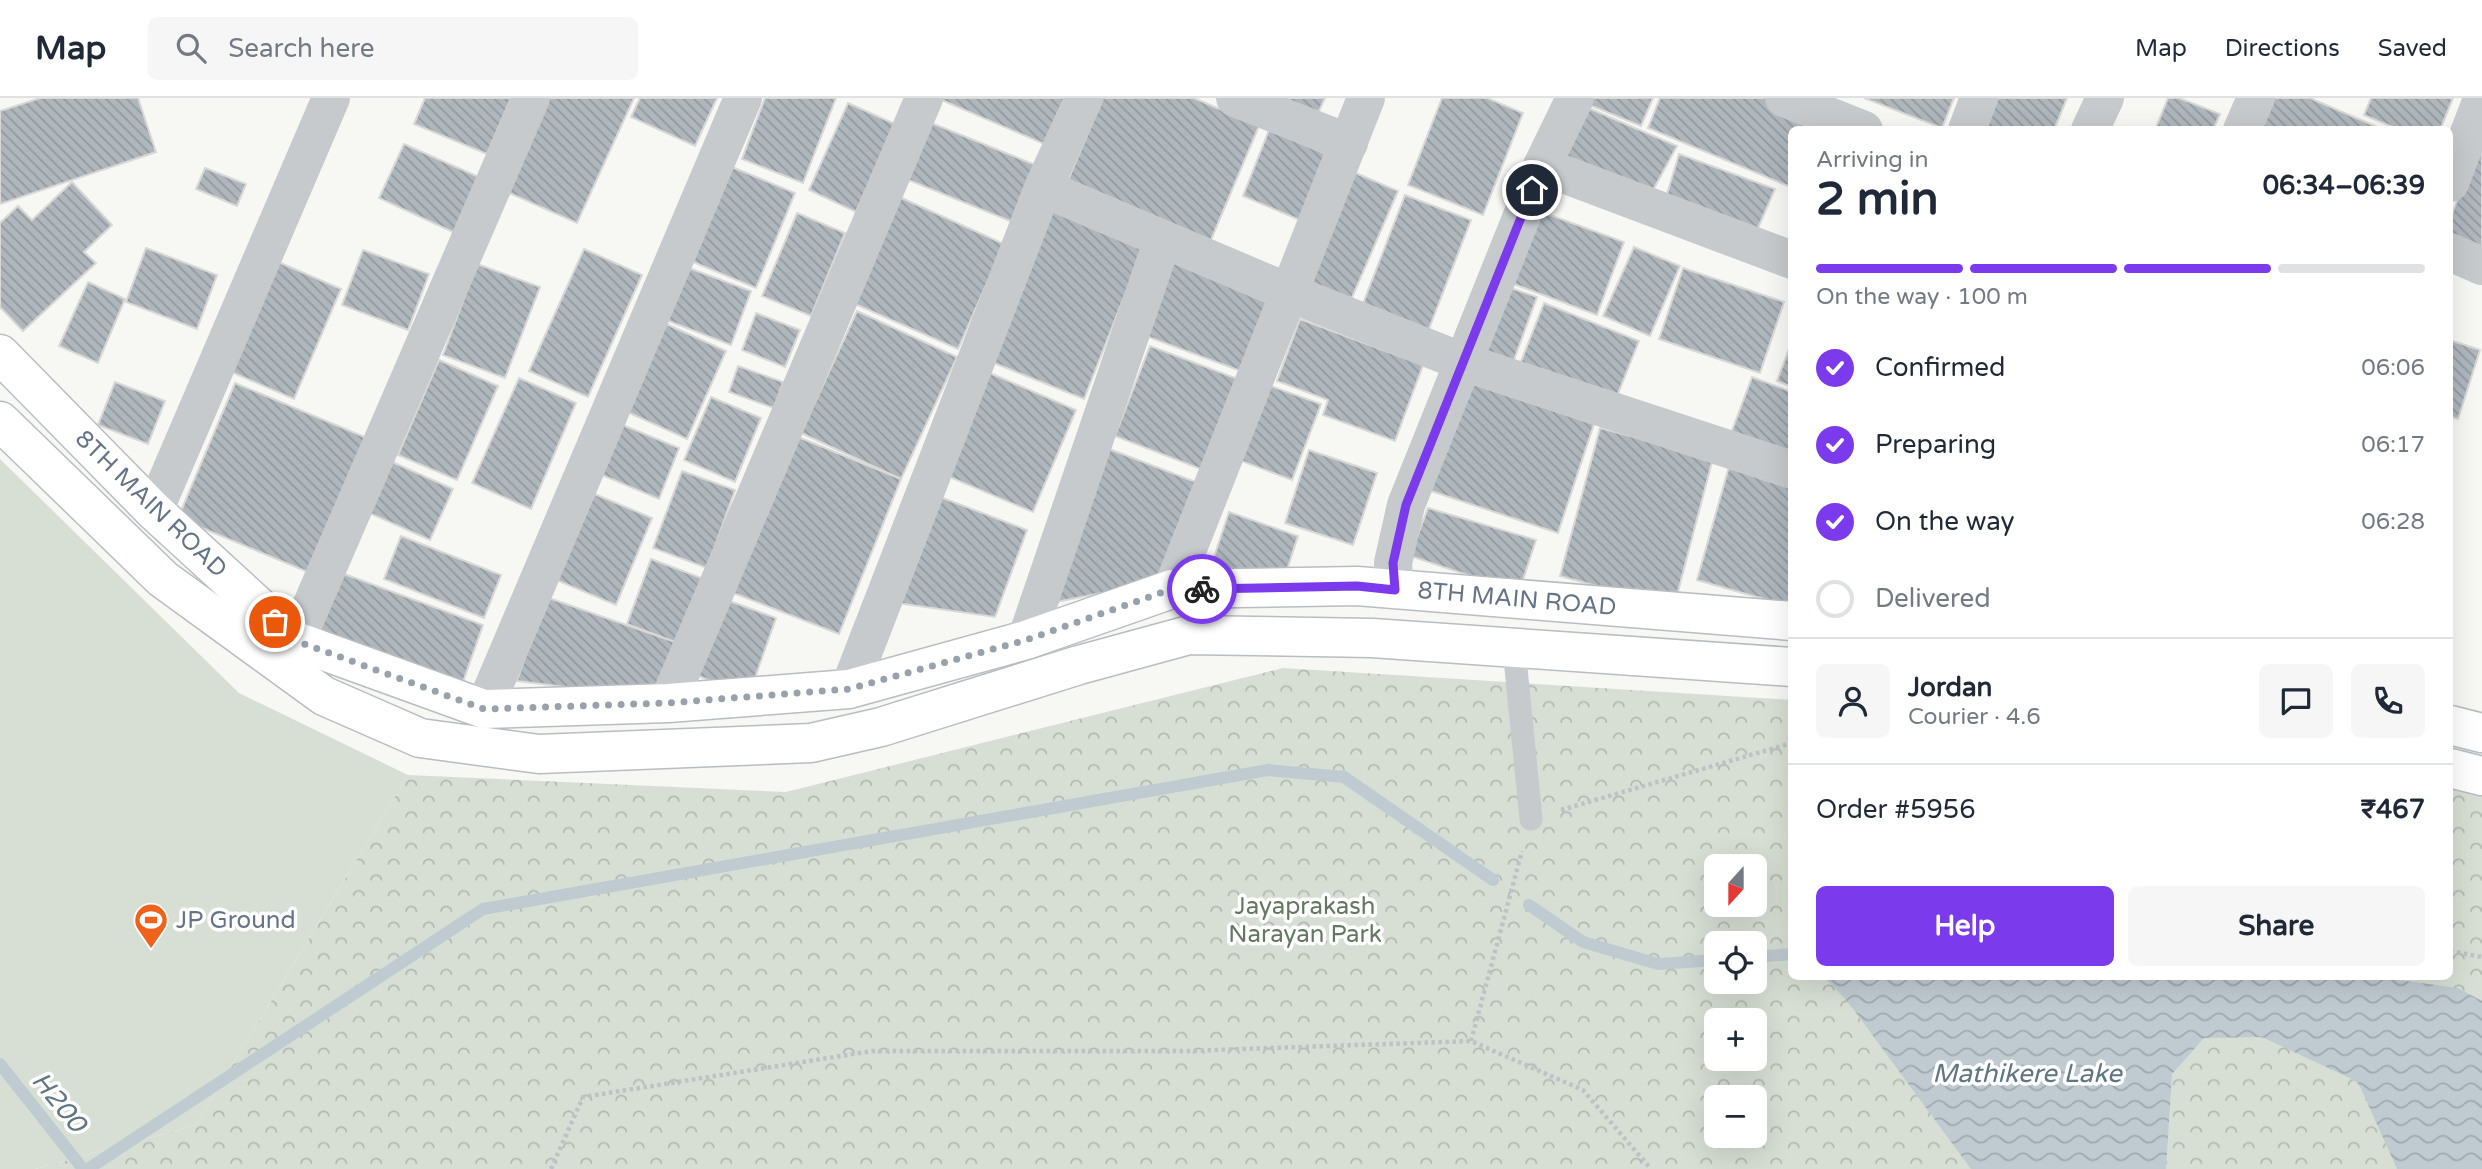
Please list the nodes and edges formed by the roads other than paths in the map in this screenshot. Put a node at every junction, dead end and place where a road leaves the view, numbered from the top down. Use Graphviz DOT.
graph roads {
  1 [pos="331,98"];
  2 [pos="531,98"];
  3 [pos="743,98"];
  4 [pos="924,98"];
  5 [pos="1084,98"];
  6 [pos="1235,98"];
  7 [pos="1366,98"];
  8 [pos="1575,98"];
  9 [pos="1784,98"];
  10 [pos="1979,98"];
  11 [pos="2105,98"];
  12 [pos="2256,98"];
  13 [pos="2482,99"];
  14 [pos="1854,126"];
  15 [pos="1968,126"];
  16 [pos="2092,126"];
  17 [pos="2244,126"];
  18 [pos="1349,143"];
  19 [pos="1542,166"];
  20 [pos="2453,176"];
  21 [pos="1043,188"];
  22 [pos="1163,239"];
  23 [pos="2453,254"];
  24 [pos="1788,258"];
  25 [pos="2482,266"];
  26 [pos="1290,293"];
  27 [pos="0,354"];
  28 [pos="1463,362"];
  29 [pos="0,421"];
  30 [pos="1788,469"];
  31 [pos="154,510"];
  32 [pos="1172,589"];
  33 [pos="1395,590"];
  34 [pos="1516,599"];
  35 [pos="1788,621"];
  36 [pos="1026,640"];
  37 [pos="296,641"];
  38 [pos="1514,648"];
  39 [pos="1788,667"];
  40 [pos="849,689"];
  41 [pos="668,703"];
  42 [pos="484,709"];
  43 [pos="2453,726"];
  44 [pos="2482,733"];
  45 [pos="2453,769"];
  46 [pos="2482,776"];
  47 [pos="1531,819"];
  1 -- 31 [label="street"];
  2 -- 37 [label="street"];
  3 -- 42 [label="street"];
  4 -- 41 [label="street"];
  5 -- 21 [label="street"];
  6 -- 18 [label="street"];
  7 -- 18 [label="street"];
  8 -- 19 [label="street"];
  9 -- 14 [label="street"];
  10 -- 15 [label="street"];
  11 -- 16 [label="street"];
  12 -- 17 [label="street"];
  13 -- 20 [label="street"];
  18 -- 26 [label="street"];
  19 -- 24 [label="street"];
  19 -- 28 [label="street"];
  21 -- 22 [label="street"];
  21 -- 40 [label="street"];
  22 -- 26 [label="street"];
  22 -- 36 [label="street"];
  23 -- 25 [label="street"];
  26 -- 28 [label="street"];
  26 -- 32 [label="street"];
  27 -- 31 [label="street, 8TH MAIN ROAD"];
  28 -- 30 [label="street"];
  28 -- 33 [label="street"];
  29 -- 38 [label="street"];
  31 -- 37 [label="street, 8TH MAIN ROAD"];
  32 -- 33 [label="street, 8TH MAIN ROAD"];
  32 -- 36 [label="street, 8TH MAIN ROAD"];
  33 -- 34 [label="street, 8TH MAIN ROAD"];
  34 -- 35 [label="street, 8TH MAIN ROAD"];
  34 -- 38 [label="street"];
  36 -- 40 [label="street, 8TH MAIN ROAD"];
  37 -- 42 [label="street, 8TH MAIN ROAD"];
  38 -- 39 [label="street"];
  38 -- 47 [label="lane"];
  40 -- 41 [label="street, 8TH MAIN ROAD"];
  41 -- 42 [label="street, 8TH MAIN ROAD"];
  43 -- 44 [label="street"];
  45 -- 46 [label="street"];
}
